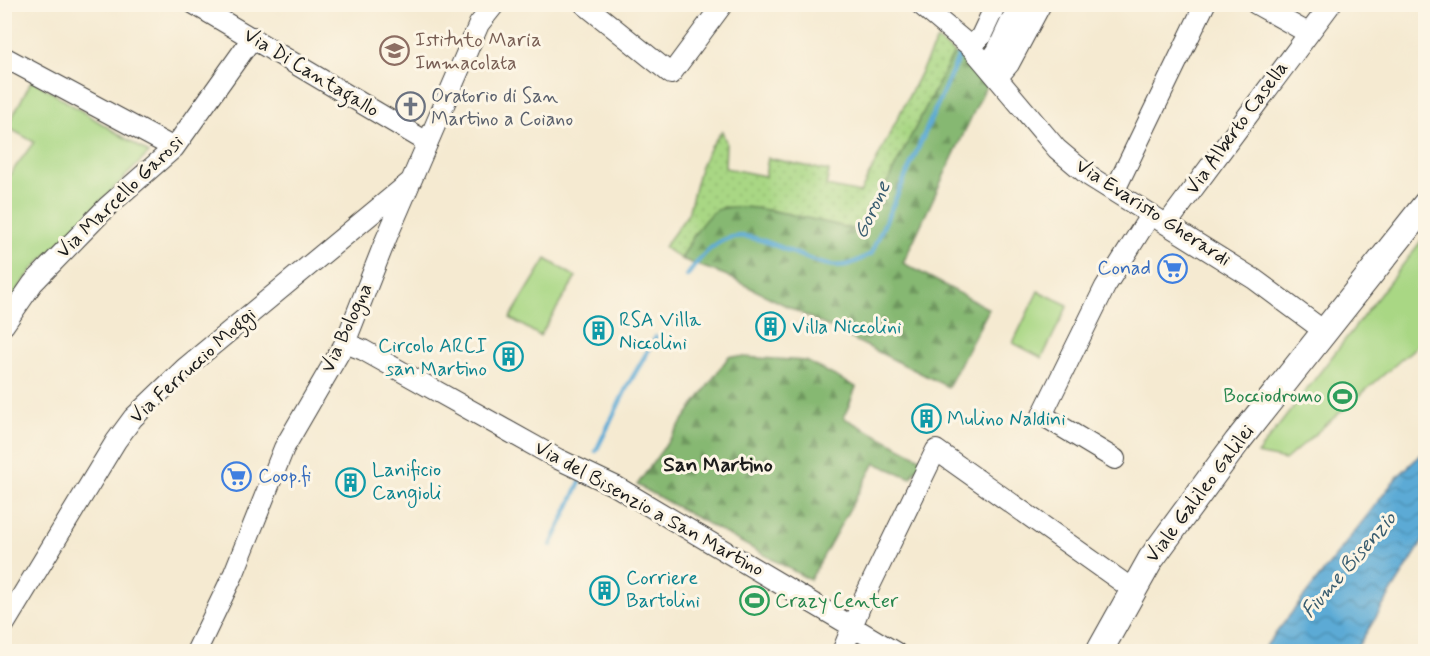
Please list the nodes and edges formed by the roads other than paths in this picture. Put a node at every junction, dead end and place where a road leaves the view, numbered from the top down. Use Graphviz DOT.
graph roads {
  1 [pos="194,4"];
  2 [pos="495,4"];
  3 [pos="584,4"];
  4 [pos="723,4"];
  5 [pos="920,4"];
  6 [pos="996,4"];
  7 [pos="1019,4"];
  8 [pos="1041,4"];
  9 [pos="1205,4"];
  10 [pos="1256,4"];
  11 [pos="1330,4"];
  12 [pos="1308,33"];
  13 [pos="253,38"];
  14 [pos="971,46"];
  15 [pos="4,57"];
  16 [pos="992,71"];
  17 [pos="427,142"];
  18 [pos="174,148"];
  19 [pos="412,181"];
  20 [pos="1115,190"];
  21 [pos="1425,204"];
  22 [pos="1159,219"];
  23 [pos="358,224"];
  24 [pos="386,239"];
  25 [pos="4,325"];
  26 [pos="1324,332"];
  27 [pos="345,343"];
  28 [pos="1115,459"];
  29 [pos="1132,589"];
  30 [pos="4,625"];
  31 [pos="852,626"];
  32 [pos="196,651"];
  33 [pos="842,651"];
  34 [pos="895,651"];
  35 [pos="1099,651"];
  1 -- 13 [label="street, Via Di Cantagallo"];
  2 -- 17 [label="street, Via Bologna"];
  3 -- 4 [label="street"];
  5 -- 14 [label="street, Via Evaristo Gherardi"];
  6 -- 14 [label="street"];
  7 -- 16 [label="street"];
  8 -- 16 [label="street"];
  9 -- 20 [label="street"];
  10 -- 12 [label="street"];
  11 -- 12 [label="street, Via Alberto Casella"];
  12 -- 22 [label="street, Via Alberto Casella"];
  13 -- 17 [label="street, Via Di Cantagallo"];
  13 -- 18 [label="street, Via Marcello Garosi"];
  14 -- 16 [label="street, Via Evaristo Gherardi"];
  15 -- 18 [label="street"];
  16 -- 20 [label="street, Via Evaristo Gherardi"];
  17 -- 19 [label="street, Via Bologna"];
  18 -- 25 [label="street, Via Marcello Garosi"];
  19 -- 23 [label="street, Via Ferruccio Moggi"];
  19 -- 24 [label="street, Via Bologna"];
  20 -- 22 [label="street, Via Evaristo Gherardi"];
  21 -- 26 [label="main road, Viale Galileo Galilei"];
  22 -- 26 [label="street, Via Evaristo Gherardi"];
  22 -- 28 [label="street, Via Alberto Casella"];
  23 -- 24 [label="street"];
  23 -- 30 [label="street, Via Ferruccio Moggi"];
  24 -- 27 [label="street, Via Bologna"];
  26 -- 29 [label="main road, Viale Galileo Galilei"];
  27 -- 31 [label="street, Via del Bisenzio a San Martino"];
  27 -- 32 [label="street, Via Bologna"];
  29 -- 31 [label="street"];
  29 -- 35 [label="main road, Viale Galileo Galilei"];
  31 -- 33 [label="street"];
  31 -- 34 [label="street, Via del Bisenzio a San Martino"];
}
